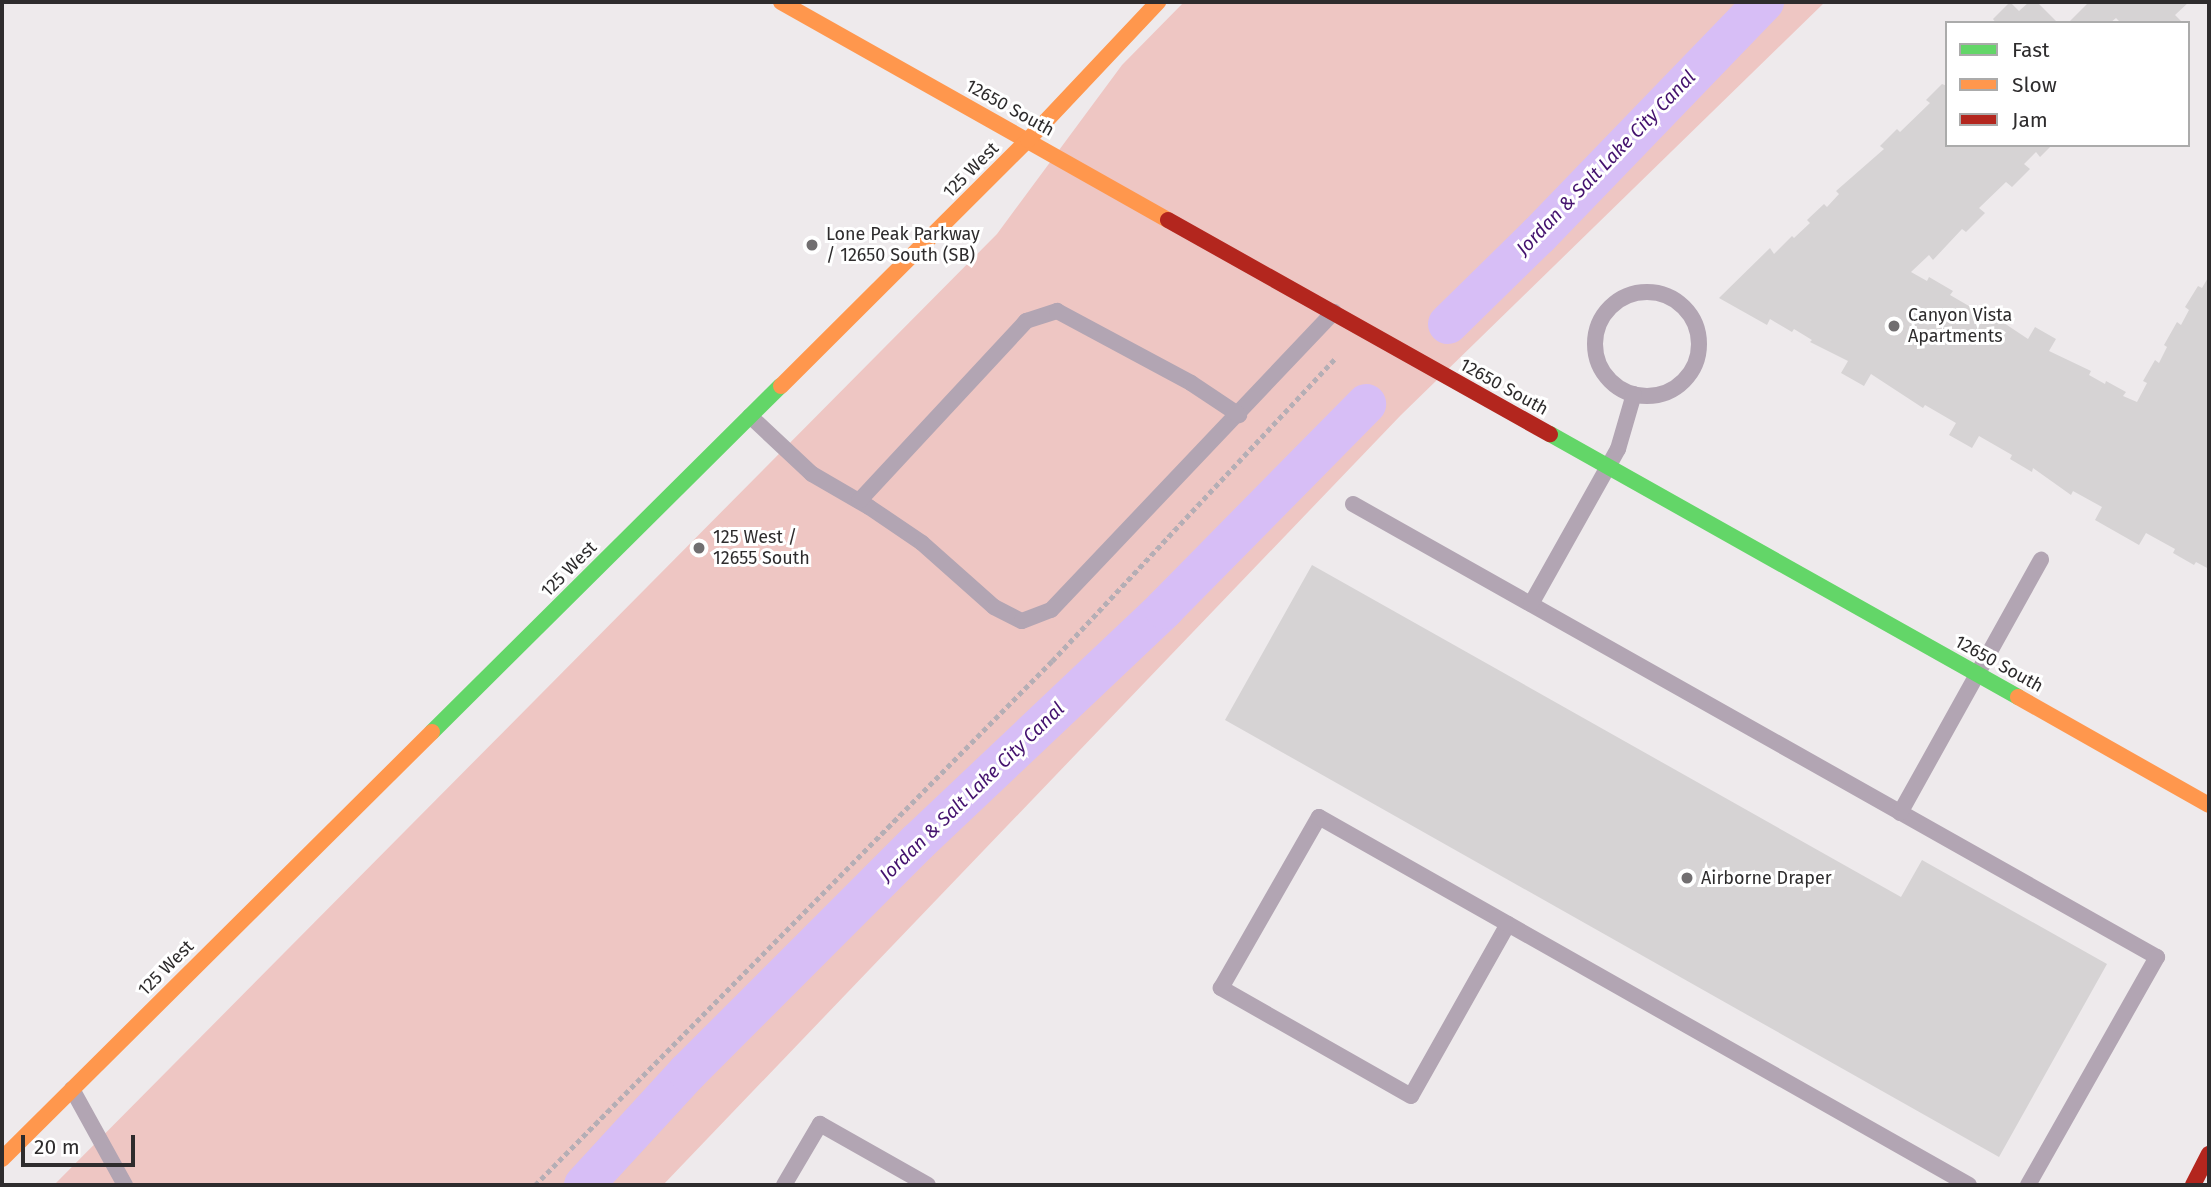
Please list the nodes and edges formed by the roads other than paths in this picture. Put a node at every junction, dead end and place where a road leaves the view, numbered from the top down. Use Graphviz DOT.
graph roads {
  1 [pos="781,2"];
  2 [pos="1158,2"];
  3 [pos="1028,140"];
  4 [pos="1334,312"];
  5 [pos="1634,394"];
  6 [pos="1239,415"];
  7 [pos="750,416"];
  8 [pos="1609,467"];
  9 [pos="859,500"];
  10 [pos="1353,504"];
  11 [pos="2041,559"];
  12 [pos="1531,604"];
  13 [pos="1977,674"];
  14 [pos="2209,805"];
  15 [pos="1900,813"];
  16 [pos="1508,924"];
  17 [pos="72,1089"];
  18 [pos="2209,1154"];
  19 [pos="2,1159"];
  20 [pos="125,1185"];
  21 [pos="784,1185"];
  22 [pos="928,1185"];
  23 [pos="1969,1185"];
  24 [pos="2028,1185"];
  25 [pos="2193,1185"];
  1 -- 3 [label="street, 12650 South"];
  2 -- 3 [label="street, 125 West"];
  3 -- 4 [label="street, 12650 South"];
  3 -- 7 [label="street, 125 West"];
  4 -- 6 [label="lane"];
  4 -- 8 [label="street, 12650 South"];
  5 -- 5 [label="lane"];
  5 -- 8 [label="lane"];
  6 -- 9 [label="lane"];
  6 -- 9 [label="lane"];
  7 -- 9 [label="lane"];
  7 -- 17 [label="street, 125 West"];
  8 -- 12 [label="lane"];
  8 -- 13 [label="street, 12650 South"];
  10 -- 12 [label="lane"];
  11 -- 13 [label="lane"];
  12 -- 15 [label="lane"];
  13 -- 14 [label="street, 12650 South"];
  13 -- 15 [label="lane"];
  15 -- 24 [label="lane"];
  16 -- 16 [label="lane"];
  16 -- 23 [label="lane"];
  17 -- 19 [label="street, 125 West"];
  17 -- 20 [label="lane"];
  18 -- 25 [label="street"];
  21 -- 22 [label="lane"];
}
